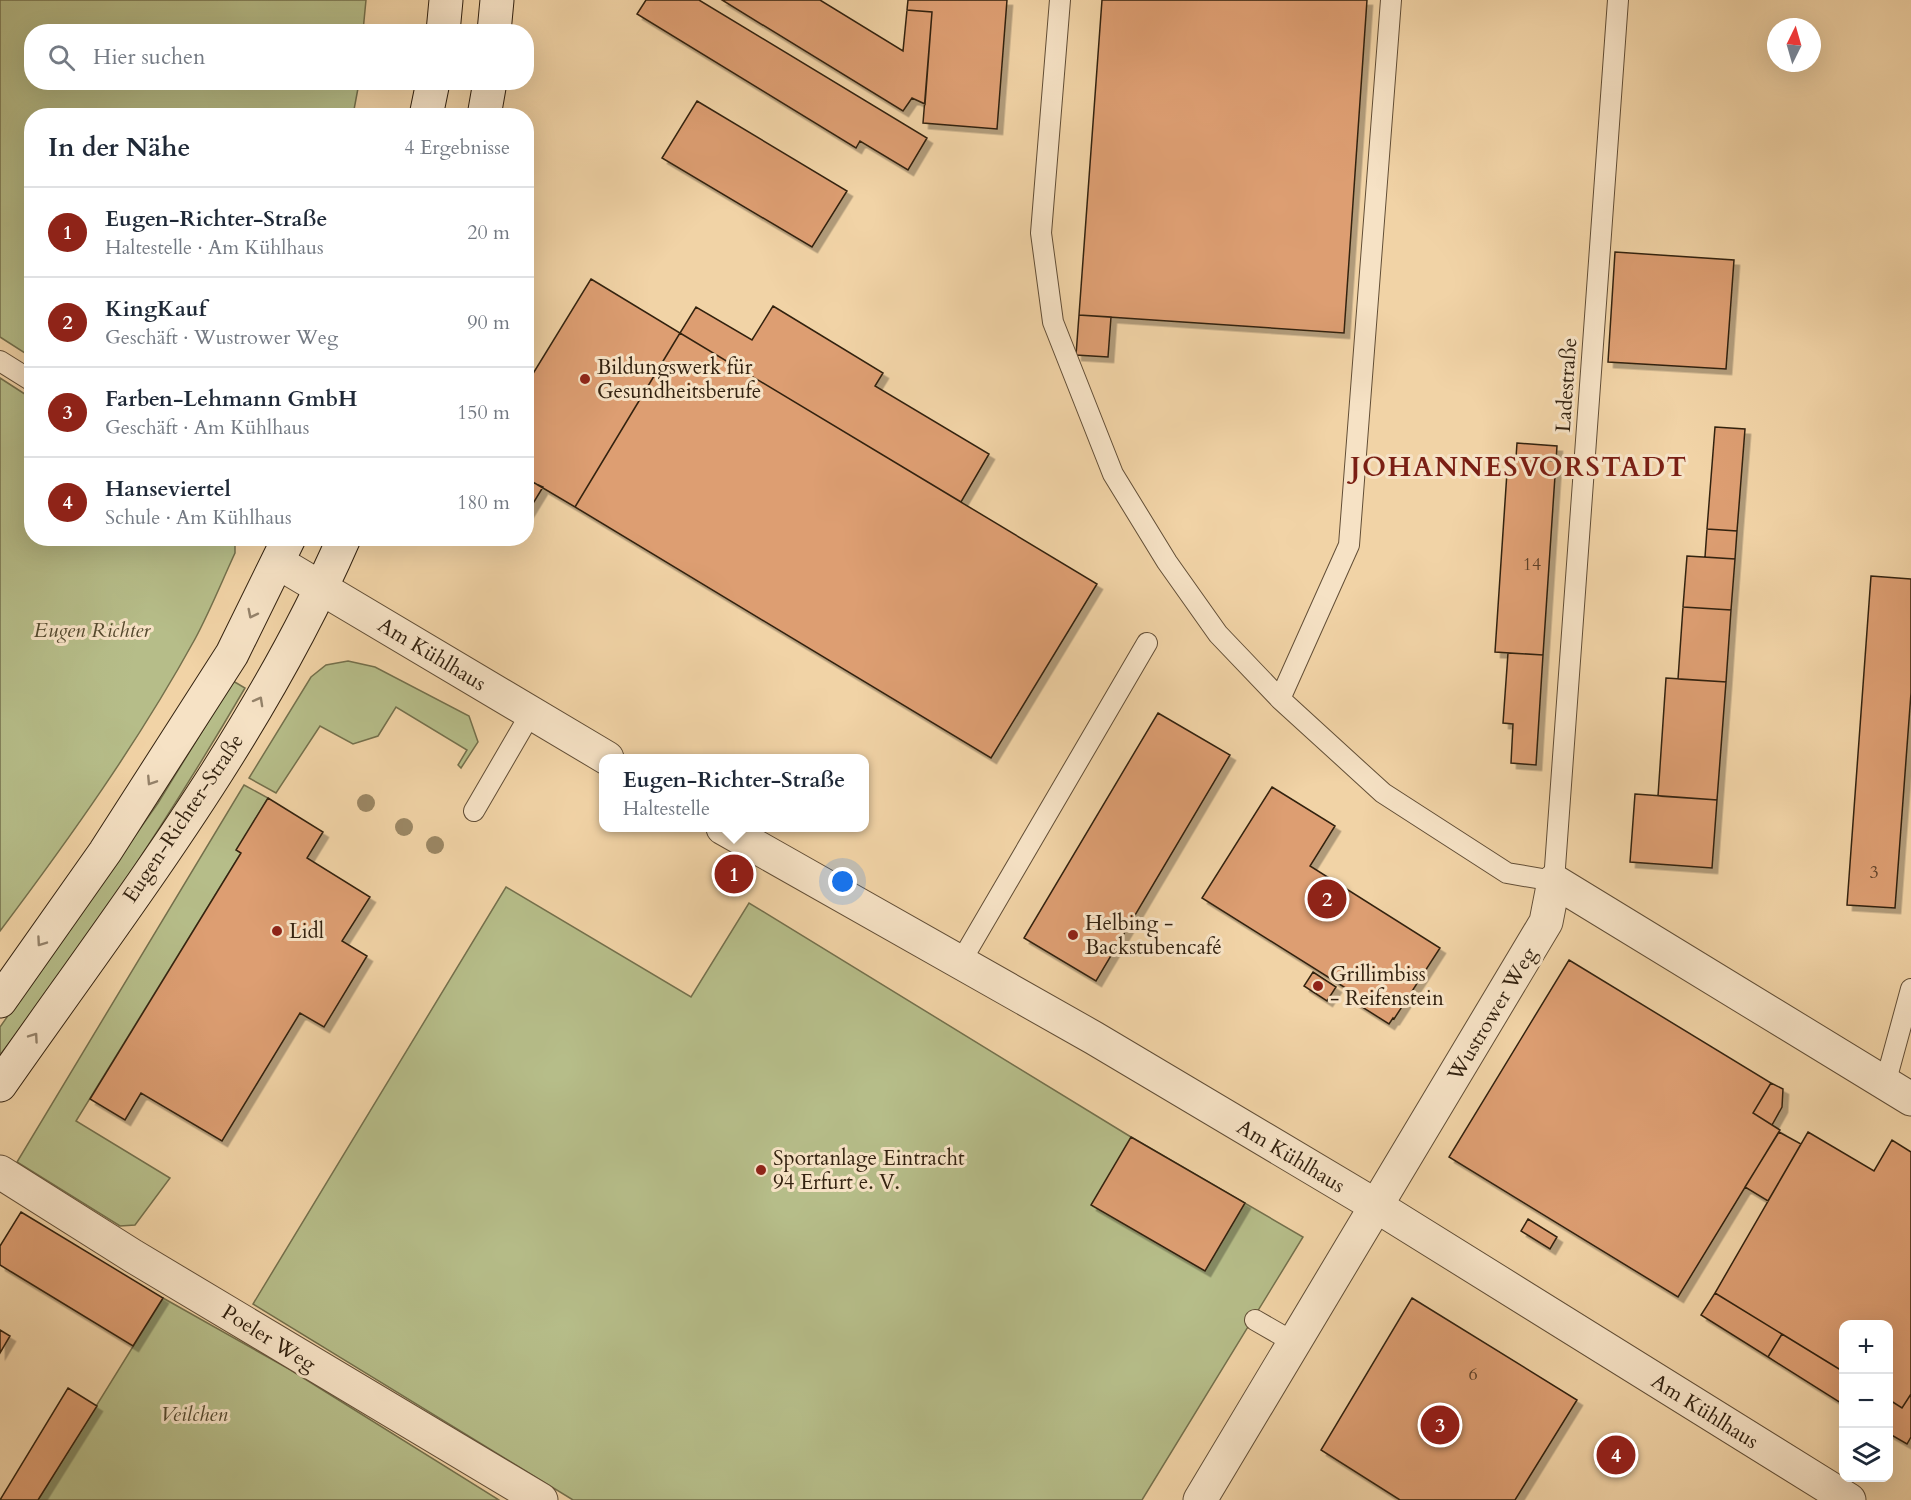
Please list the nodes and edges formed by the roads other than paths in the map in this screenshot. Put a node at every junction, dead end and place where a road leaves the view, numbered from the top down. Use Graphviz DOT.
graph roads {
  1 [pos="446,0"];
  2 [pos="497,0"];
  3 [pos="1060,0"];
  4 [pos="1391,0"];
  5 [pos="1618,0"];
  6 [pos="444,24"];
  7 [pos="496,24"];
  8 [pos="431,90"];
  9 [pos="489,90"];
  10 [pos="428,108"];
  11 [pos="485,108"];
  12 [pos="0,361"];
  13 [pos="24,376"];
  14 [pos="279,546"];
  15 [pos="340,546"];
  16 [pos="322,588"];
  17 [pos="1147,643"];
  18 [pos="1280,699"];
  19 [pos="531,713"];
  20 [pos="599,754"];
  21 [pos="474,811"];
  22 [pos="730,832"];
  23 [pos="1554,881"];
  24 [pos="960,963"];
  25 [pos="1911,989"];
  26 [pos="0,1001"];
  27 [pos="0,1084"];
  28 [pos="1898,1091"];
  29 [pos="0,1172"];
  30 [pos="1378,1207"];
  31 [pos="1254,1320"];
  32 [pos="1295,1343"];
  33 [pos="541,1500"];
  34 [pos="1200,1500"];
  35 [pos="1849,1500"];
  1 -- 6 [label="street"];
  2 -- 7 [label="street"];
  3 -- 18 [label="lane"];
  4 -- 18 [label="lane"];
  5 -- 23 [label="lane, Ladestraße"];
  8 -- 10 [label="street"];
  9 -- 11 [label="street"];
  12 -- 13 [label="lane"];
  14 -- 16 [label="street, Am Kühlhaus"];
  14 -- 26 [label="street, one-way"];
  15 -- 16 [label="street, Eugen-Richter-Straße"];
  16 -- 19 [label="street, Am Kühlhaus"];
  27 -- 16 [label="street, Eugen-Richter-Straße, one-way"];
  17 -- 24 [label="lane"];
  18 -- 23 [label="lane"];
  19 -- 20 [label="street, Am Kühlhaus"];
  19 -- 21 [label="lane"];
  22 -- 24 [label="street, Am Kühlhaus"];
  23 -- 28 [label="street"];
  23 -- 30 [label="street, Wustrower Weg"];
  24 -- 30 [label="street, Am Kühlhaus"];
  25 -- 28 [label="lane"];
  29 -- 33 [label="street, Poeler Weg"];
  30 -- 32 [label="street, Wustrower Weg"];
  30 -- 35 [label="street, Am Kühlhaus"];
  31 -- 32 [label="lane"];
  32 -- 34 [label="street, Wustrower Weg"];
}
